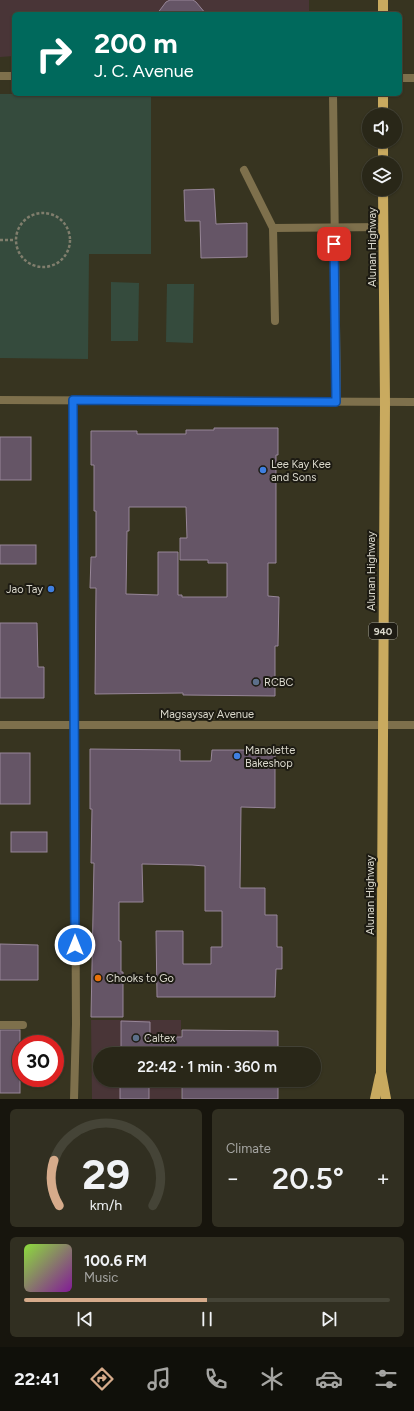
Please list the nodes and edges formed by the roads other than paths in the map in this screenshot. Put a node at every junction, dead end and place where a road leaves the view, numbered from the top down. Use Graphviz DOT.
graph roads {
  1 [pos="383,0"];
  2 [pos="383,12"];
  3 [pos="0,76"];
  4 [pos="12,76"];
  5 [pos="402,78"];
  6 [pos="414,78"];
  7 [pos="333,96"];
  8 [pos="383,96"];
  9 [pos="383,108"];
  10 [pos="244,170"];
  11 [pos="384,196"];
  12 [pos="384,227"];
  13 [pos="273,228"];
  14 [pos="334,228"];
  15 [pos="275,321"];
  16 [pos="0,400"];
  17 [pos="73,400"];
  18 [pos="336,402"];
  19 [pos="385,402"];
  20 [pos="414,402"];
  21 [pos="0,725"];
  22 [pos="74,725"];
  23 [pos="382,725"];
  24 [pos="414,725"];
  25 [pos="0,1025"];
  26 [pos="23,1025"];
  27 [pos="381,1072"];
  28 [pos="74,1099"];
  29 [pos="375,1099"];
  30 [pos="386,1099"];
  1 -- 2 [label="main road"];
  3 -- 4 [label="street"];
  5 -- 6 [label="street"];
  7 -- 14 [label="street"];
  8 -- 9 [label="main road"];
  10 -- 13 [label="street"];
  11 -- 12 [label="main road, Alunan Highway / 940"];
  12 -- 14 [label="street"];
  12 -- 19 [label="main road, Alunan Highway / 940"];
  13 -- 14 [label="street"];
  13 -- 15 [label="street"];
  14 -- 18 [label="street"];
  16 -- 17 [label="street"];
  17 -- 18 [label="street"];
  17 -- 22 [label="street"];
  18 -- 19 [label="street"];
  19 -- 20 [label="street"];
  19 -- 23 [label="main road, Alunan Highway / 940"];
  21 -- 22 [label="street, Magsaysay Avenue"];
  22 -- 23 [label="street, Magsaysay Avenue"];
  22 -- 28 [label="street"];
  23 -- 24 [label="street, Magsaysay Avenue"];
  23 -- 27 [label="main road, Alunan Highway / 940"];
  25 -- 26 [label="street"];
  27 -- 29 [label="main road, Alunan Highway / 940"];
  27 -- 30 [label="main road, Alunan Highway / 940"];
}
